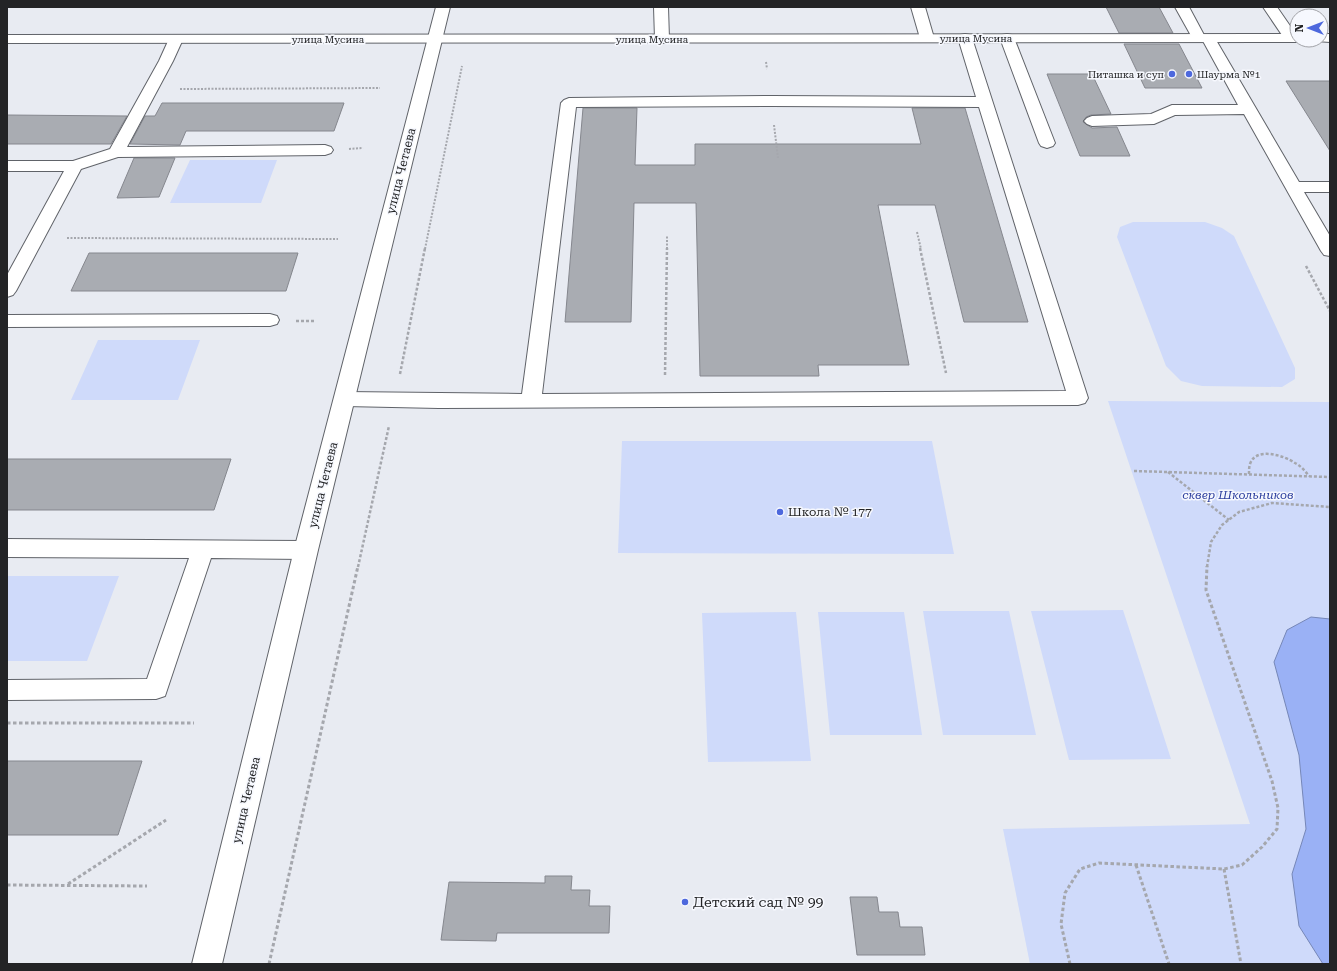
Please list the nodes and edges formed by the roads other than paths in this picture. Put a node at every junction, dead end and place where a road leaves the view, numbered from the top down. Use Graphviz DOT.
graph roads {
  1 [pos="443,7"];
  2 [pos="661,7"];
  3 [pos="918,7"];
  4 [pos="1182,7"];
  5 [pos="1270,7"];
  6 [pos="1289,32"];
  7 [pos="927,38"];
  8 [pos="965,38"];
  9 [pos="1007,38"];
  10 [pos="1204,38"];
  11 [pos="1289,38"];
  12 [pos="7,39"];
  13 [pos="176,39"];
  14 [pos="434,39"];
  15 [pos="662,39"];
  16 [pos="986,102"];
  17 [pos="1249,109"];
  18 [pos="1092,121"];
  19 [pos="1047,143"];
  20 [pos="325,150"];
  21 [pos="116,152"];
  22 [pos="7,166"];
  23 [pos="75,166"];
  24 [pos="1294,187"];
  25 [pos="1330,187"];
  26 [pos="1330,251"];
  27 [pos="7,291"];
  28 [pos="270,320"];
  29 [pos="7,321"];
  30 [pos="345,399"];
  31 [pos="531,400"];
  32 [pos="7,548"];
  33 [pos="203,549"];
  34 [pos="306,550"];
  35 [pos="7,690"];
  36 [pos="207,964"];
  1 -- 14 [label="street, улица Четаева"];
  2 -- 15 [label="lane"];
  3 -- 7 [label="lane"];
  4 -- 10 [label="lane"];
  5 -- 6 [label="lane"];
  7 -- 8 [label="street, улица Мусина"];
  7 -- 15 [label="street, улица Мусина"];
  8 -- 9 [label="street, улица Мусина"];
  8 -- 16 [label="lane"];
  9 -- 10 [label="street, улица Мусина"];
  9 -- 19 [label="lane"];
  10 -- 11 [label="street, улица Мусина"];
  10 -- 17 [label="lane"];
  12 -- 13 [label="street, улица Мусина"];
  13 -- 14 [label="street, улица Мусина"];
  13 -- 21 [label="lane"];
  14 -- 15 [label="street, улица Мусина"];
  14 -- 30 [label="street, улица Четаева"];
  16 -- 31 [label="lane"];
  16 -- 31 [label="lane"];
  17 -- 18 [label="lane"];
  17 -- 24 [label="lane"];
  20 -- 21 [label="lane"];
  21 -- 23 [label="lane"];
  22 -- 23 [label="lane"];
  23 -- 27 [label="lane"];
  24 -- 25 [label="lane"];
  24 -- 26 [label="lane"];
  28 -- 29 [label="lane"];
  30 -- 31 [label="lane"];
  30 -- 34 [label="street, улица Четаева"];
  32 -- 33 [label="lane"];
  33 -- 34 [label="lane"];
  33 -- 35 [label="lane"];
  34 -- 36 [label="street, улица Четаева"];
}
